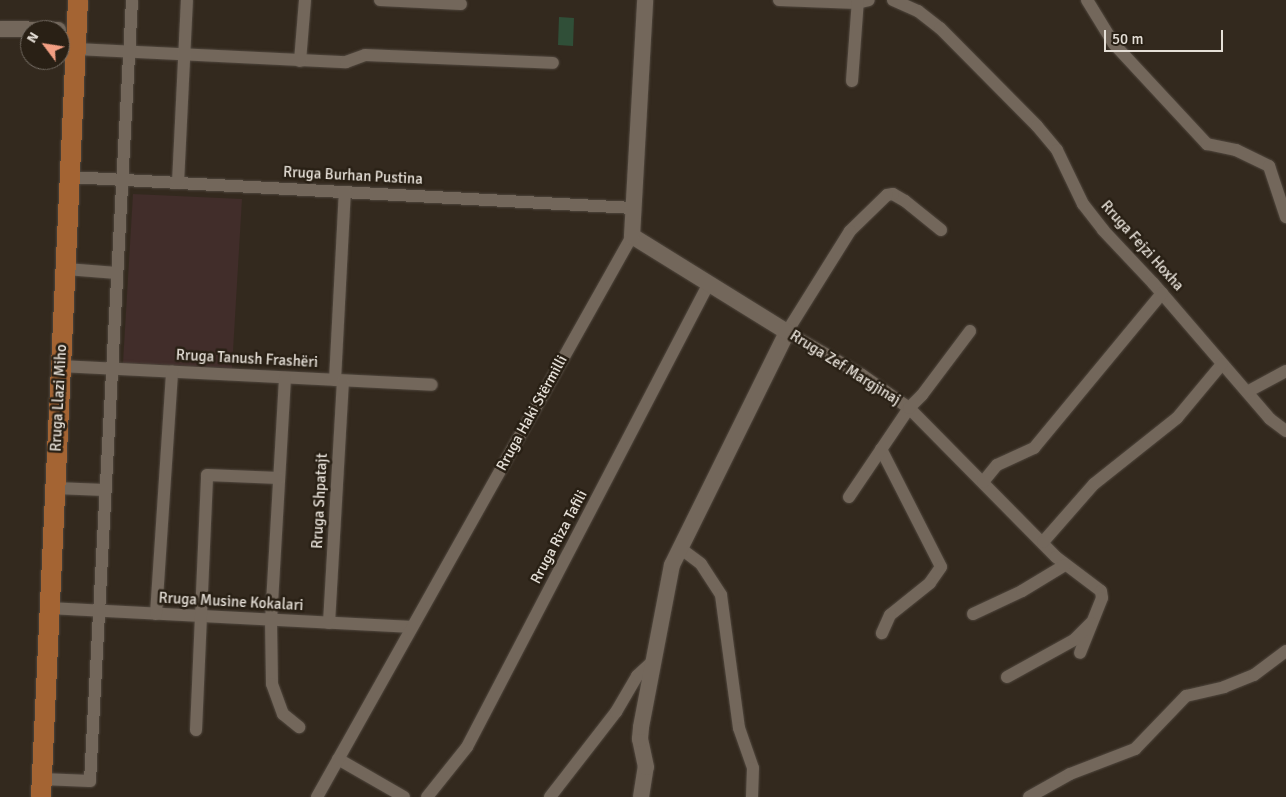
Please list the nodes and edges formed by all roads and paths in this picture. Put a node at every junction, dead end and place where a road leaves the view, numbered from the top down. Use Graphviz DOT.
graph roads {
  1 [pos="78,0"];
  2 [pos="132,0"];
  3 [pos="187,0"];
  4 [pos="305,0"];
  5 [pos="380,0"];
  6 [pos="385,0"];
  7 [pos="645,0"];
  8 [pos="780,0"];
  9 [pos="894,0"];
  10 [pos="1087,0"];
  11 [pos="861,1"];
  12 [pos="461,4"];
  13 [pos="70,25"];
  14 [pos="0,29"];
  15 [pos="20,31"];
  16 [pos="70,36"];
  17 [pos="129,50"];
  18 [pos="184,54"];
  19 [pos="300,60"];
  20 [pos="553,63"];
  21 [pos="68,70"];
  22 [pos="852,81"];
  23 [pos="70,177"];
  24 [pos="122,179"];
  25 [pos="178,183"];
  26 [pos="345,192"];
  27 [pos="634,208"];
  28 [pos="1286,217"];
  29 [pos="941,230"];
  30 [pos="632,236"];
  31 [pos="66,269"];
  32 [pos="117,273"];
  33 [pos="708,285"];
  34 [pos="1162,293"];
  35 [pos="970,331"];
  36 [pos="787,332"];
  37 [pos="1222,364"];
  38 [pos="61,366"];
  39 [pos="112,369"];
  40 [pos="1286,371"];
  41 [pos="172,372"];
  42 [pos="285,378"];
  43 [pos="339,380"];
  44 [pos="432,384"];
  45 [pos="1247,392"];
  46 [pos="909,408"];
  47 [pos="1286,431"];
  48 [pos="881,449"];
  49 [pos="279,478"];
  50 [pos="982,482"];
  51 [pos="55,488"];
  52 [pos="105,490"];
  53 [pos="848,497"];
  54 [pos="1043,542"];
  55 [pos="680,548"];
  56 [pos="1064,565"];
  57 [pos="50,608"];
  58 [pos="99,610"];
  59 [pos="156,614"];
  60 [pos="973,614"];
  61 [pos="202,616"];
  62 [pos="271,620"];
  63 [pos="1094,620"];
  64 [pos="329,623"];
  65 [pos="412,628"];
  66 [pos="882,633"];
  67 [pos="1286,651"];
  68 [pos="1080,652"];
  69 [pos="654,660"];
  70 [pos="1007,677"];
  71 [pos="299,727"];
  72 [pos="196,730"];
  73 [pos="338,759"];
  74 [pos="41,788"];
  75 [pos="317,797"];
  76 [pos="404,797"];
  77 [pos="427,797"];
  78 [pos="550,797"];
  79 [pos="641,797"];
  80 [pos="752,797"];
  81 [pos="1029,797"];
  1 -- 13 [label="main road, Rruga Llazi Miho"];
  2 -- 17 [label="street"];
  3 -- 18 [label="street"];
  4 -- 19 [label="street"];
  5 -- 6 [label="street"];
  6 -- 12 [label="street"];
  7 -- 27 [label="street, Rruga Haki Stërmilli"];
  8 -- 11 [label="street"];
  9 -- 34 [label="street, Rruga Fejzi Hoxha"];
  10 -- 28 [label="street"];
  11 -- 22 [label="street"];
  14 -- 15 [label="street"];
  16 -- 17 [label="street"];
  17 -- 18 [label="street"];
  17 -- 24 [label="street"];
  18 -- 19 [label="street"];
  18 -- 25 [label="street"];
  19 -- 20 [label="street"];
  21 -- 23 [label="main road, Rruga Llazi Miho"];
  23 -- 24 [label="street, Rruga Burhan Pustina"];
  23 -- 31 [label="main road, Rruga Llazi Miho"];
  24 -- 25 [label="street, Rruga Burhan Pustina"];
  24 -- 32 [label="street"];
  25 -- 26 [label="street, Rruga Burhan Pustina"];
  26 -- 27 [label="street, Rruga Burhan Pustina"];
  26 -- 43 [label="street, Rruga Shpatajt"];
  27 -- 30 [label="street, Rruga Haki Stërmilli"];
  29 -- 36 [label="street"];
  30 -- 33 [label="street, Rruga Zef Margjinaj"];
  30 -- 65 [label="street, Rruga Haki Stërmilli"];
  31 -- 32 [label="street"];
  31 -- 38 [label="main road, Rruga Llazi Miho"];
  32 -- 39 [label="street"];
  33 -- 36 [label="street, Rruga Zef Margjinaj"];
  33 -- 77 [label="street, Rruga Riza Tafili"];
  34 -- 37 [label="street, Rruga Fejzi Hoxha"];
  34 -- 50 [label="street"];
  35 -- 46 [label="street"];
  36 -- 46 [label="street, Rruga Zef Margjinaj"];
  36 -- 55 [label="street"];
  37 -- 45 [label="street, Rruga Fejzi Hoxha"];
  37 -- 54 [label="street"];
  38 -- 39 [label="street, Rruga Tanush Frashëri"];
  38 -- 51 [label="main road, Rruga Llazi Miho"];
  39 -- 41 [label="street, Rruga Tanush Frashëri"];
  39 -- 52 [label="street"];
  40 -- 45 [label="street"];
  41 -- 42 [label="street, Rruga Tanush Frashëri"];
  41 -- 59 [label="street"];
  42 -- 43 [label="street, Rruga Tanush Frashëri"];
  42 -- 49 [label="street"];
  43 -- 44 [label="street, Rruga Tanush Frashëri"];
  43 -- 64 [label="street, Rruga Shpatajt"];
  45 -- 47 [label="street, Rruga Fejzi Hoxha"];
  46 -- 48 [label="street"];
  46 -- 50 [label="street, Rruga Zef Margjinaj"];
  48 -- 53 [label="street"];
  48 -- 66 [label="street"];
  49 -- 61 [label="street"];
  49 -- 62 [label="street"];
  50 -- 54 [label="street, Rruga Zef Margjinaj"];
  51 -- 52 [label="street"];
  51 -- 57 [label="main road, Rruga Llazi Miho"];
  52 -- 58 [label="street"];
  54 -- 56 [label="street, Rruga Zef Margjinaj"];
  55 -- 69 [label="street"];
  55 -- 80 [label="street"];
  56 -- 60 [label="street"];
  56 -- 63 [label="street, Rruga Zef Margjinaj"];
  57 -- 58 [label="street, Rruga Musine Kokalari"];
  57 -- 74 [label="main road, Rruga Llazi Miho"];
  58 -- 59 [label="street, Rruga Musine Kokalari"];
  58 -- 74 [label="street"];
  59 -- 61 [label="street, Rruga Musine Kokalari"];
  61 -- 62 [label="street, Rruga Musine Kokalari"];
  61 -- 72 [label="street"];
  62 -- 64 [label="street, Rruga Musine Kokalari"];
  62 -- 71 [label="street"];
  63 -- 68 [label="street"];
  63 -- 70 [label="street"];
  64 -- 65 [label="street, Rruga Musine Kokalari"];
  65 -- 73 [label="street, Rruga Haki Stërmilli"];
  67 -- 81 [label="street"];
  69 -- 78 [label="street"];
  69 -- 79 [label="street"];
  73 -- 75 [label="street, Rruga Haki Stërmilli"];
  73 -- 76 [label="street"];
}
